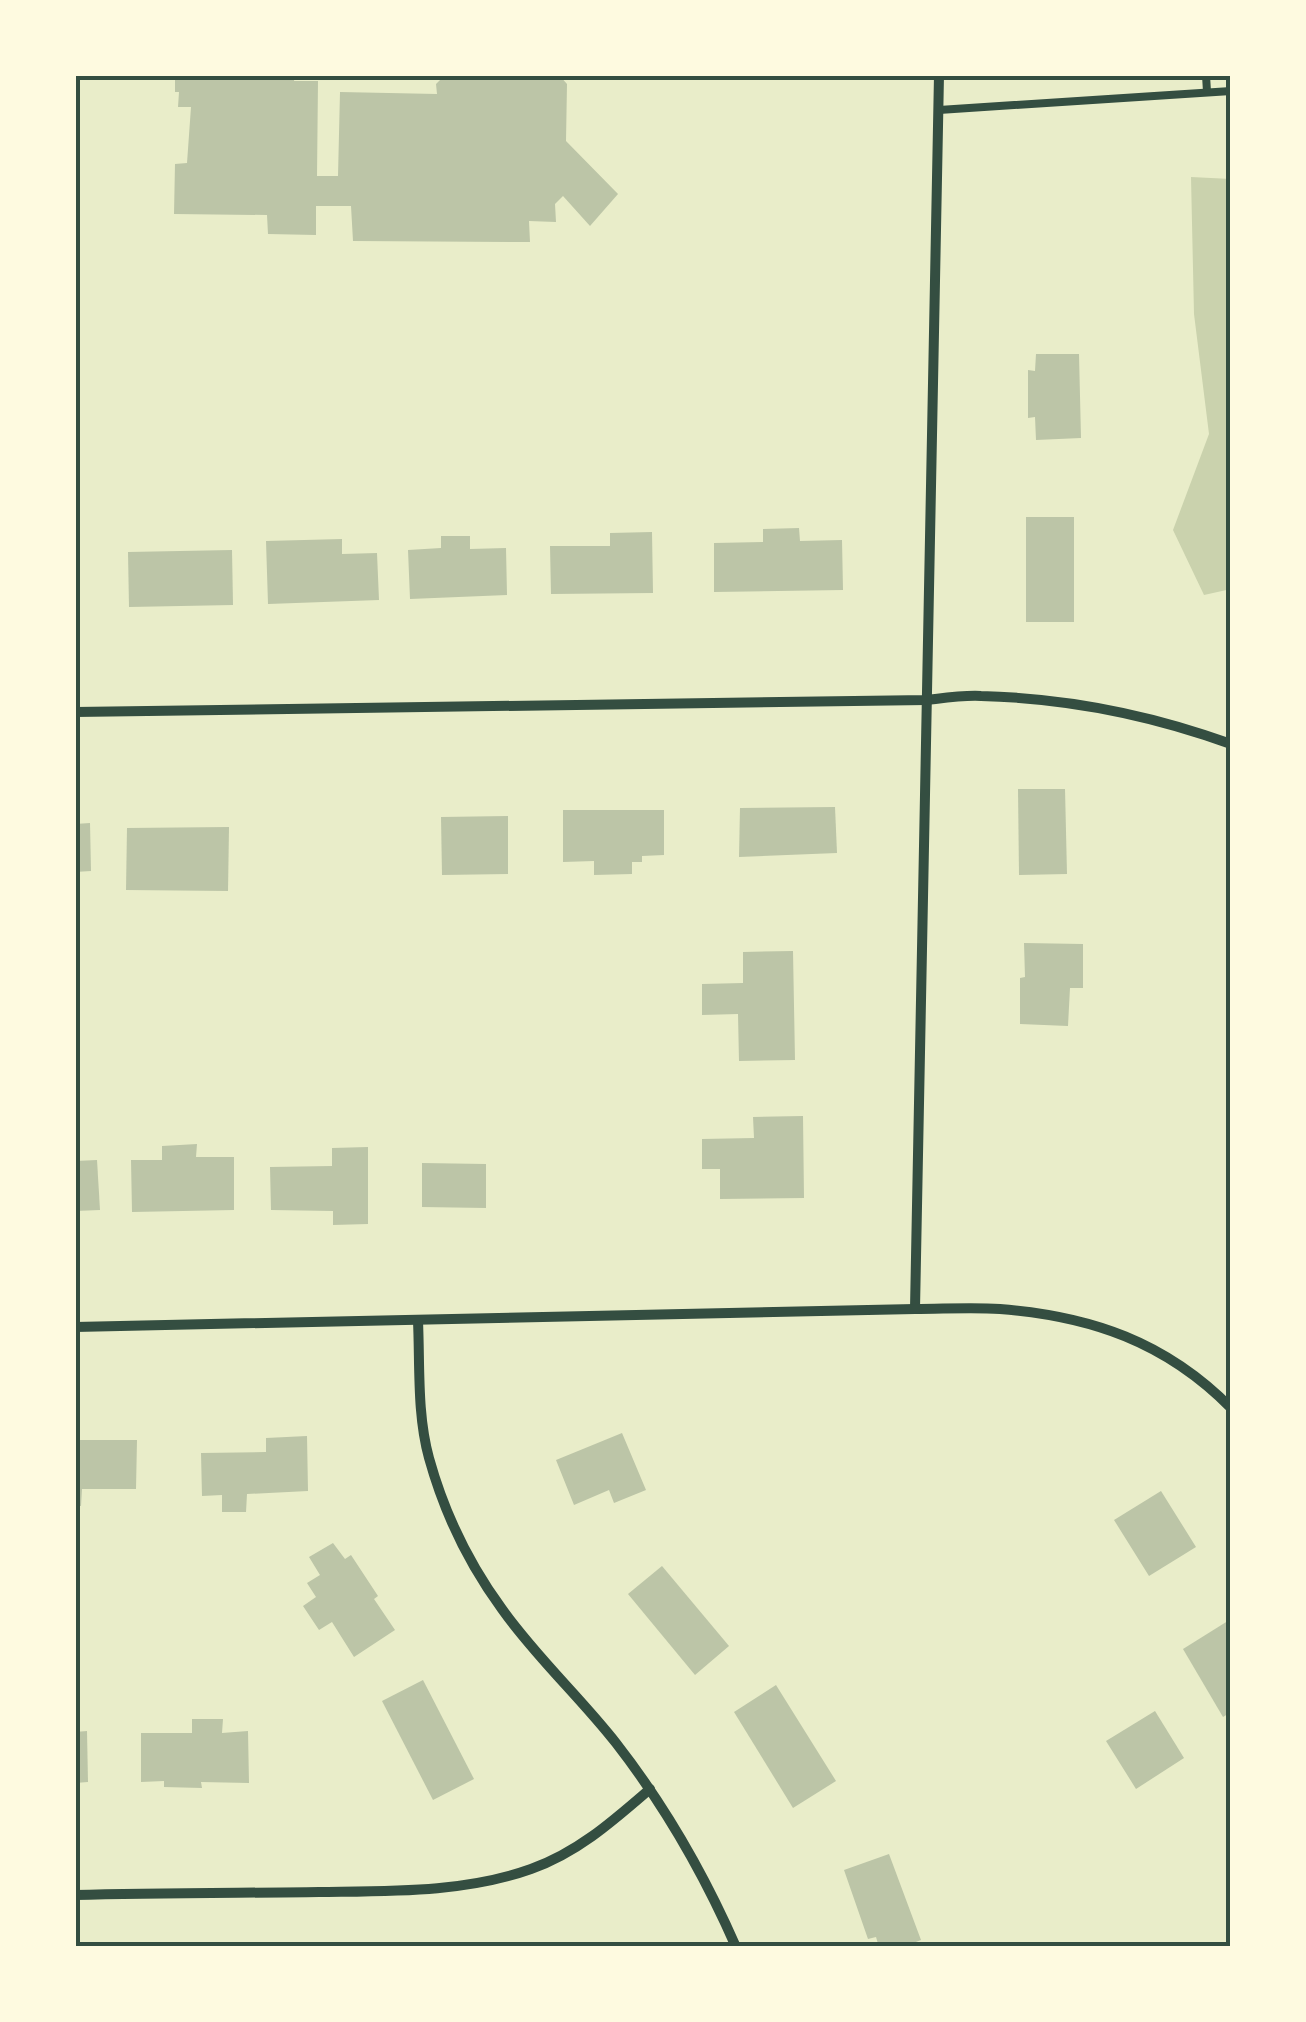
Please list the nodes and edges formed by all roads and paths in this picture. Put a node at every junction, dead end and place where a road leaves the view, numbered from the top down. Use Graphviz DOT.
graph roads {
  1 [pos="939,75"];
  2 [pos="1206,75"];
  3 [pos="1207,92"];
  4 [pos="1231,92"];
  5 [pos="939,110"];
  6 [pos="927,700"];
  7 [pos="75,712"];
  8 [pos="1231,744"];
  9 [pos="915,1309"];
  10 [pos="418,1321"];
  11 [pos="75,1327"];
  12 [pos="1231,1408"];
  13 [pos="650,1789"];
  14 [pos="75,1895"];
  15 [pos="736,1947"];
  1 -- 5 [label="street"];
  2 -- 3 [label="lane"];
  3 -- 4 [label="lane"];
  3 -- 5 [label="lane"];
  5 -- 6 [label="street"];
  6 -- 7 [label="street"];
  6 -- 8 [label="street"];
  6 -- 9 [label="street"];
  9 -- 10 [label="street"];
  9 -- 12 [label="street"];
  10 -- 11 [label="street"];
  10 -- 13 [label="street"];
  13 -- 14 [label="street"];
  13 -- 15 [label="street"];
}
